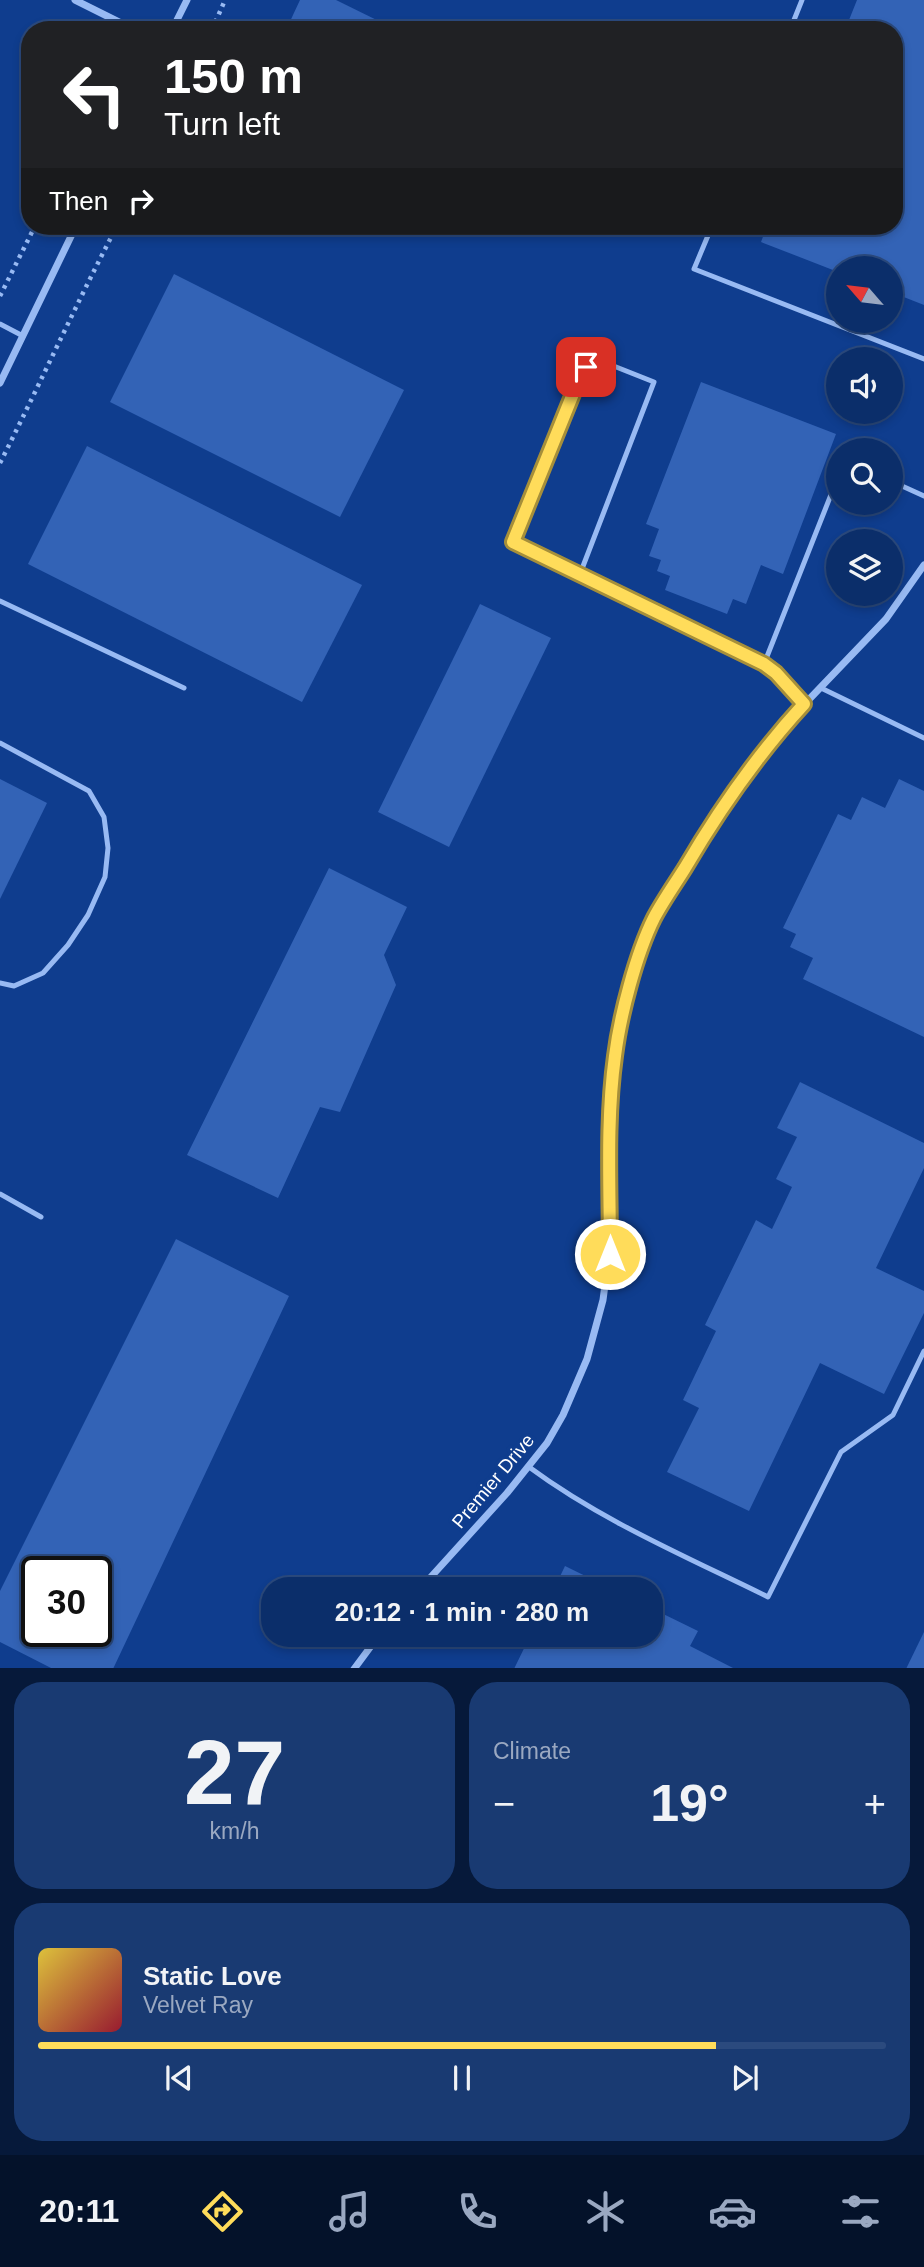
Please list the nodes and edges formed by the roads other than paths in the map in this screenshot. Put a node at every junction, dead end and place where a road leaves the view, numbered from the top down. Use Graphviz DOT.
graph roads {
  1 [pos="75,0"];
  2 [pos="187,0"];
  3 [pos="802,0"];
  4 [pos="117,21"];
  5 [pos="176,21"];
  6 [pos="794,21"];
  7 [pos="72,235"];
  8 [pos="708,235"];
  9 [pos="0,324"];
  10 [pos="23,336"];
  11 [pos="924,359"];
  12 [pos="0,383"];
  13 [pos="903,486"];
  14 [pos="924,496"];
  15 [pos="826,507"];
  16 [pos="924,565"];
  17 [pos="580,574"];
  18 [pos="0,601"];
  19 [pos="764,664"];
  20 [pos="184,688"];
  21 [pos="821,688"];
  22 [pos="804,704"];
  23 [pos="924,738"];
  24 [pos="0,743"];
  25 [pos="0,983"];
  26 [pos="0,1194"];
  27 [pos="41,1217"];
  28 [pos="924,1352"];
  29 [pos="529,1467"];
  30 [pos="431,1577"];
  31 [pos="370,1647"];
  32 [pos="354,1668"];
  1 -- 4 [label="street"];
  2 -- 5 [label="street"];
  3 -- 6 [label="lane"];
  7 -- 10 [label="street"];
  8 -- 11 [label="lane"];
  9 -- 10 [label="lane"];
  10 -- 12 [label="street"];
  13 -- 14 [label="lane"];
  15 -- 19 [label="lane"];
  16 -- 21 [label="street, Premier Drive"];
  17 -- 17 [label="lane"];
  17 -- 19 [label="lane"];
  18 -- 20 [label="lane"];
  19 -- 22 [label="lane"];
  21 -- 22 [label="street, Premier Drive"];
  21 -- 23 [label="lane"];
  22 -- 29 [label="street, Premier Drive"];
  24 -- 25 [label="lane"];
  26 -- 27 [label="lane"];
  28 -- 29 [label="lane"];
  29 -- 30 [label="street, Premier Drive"];
  31 -- 32 [label="street"];
}
